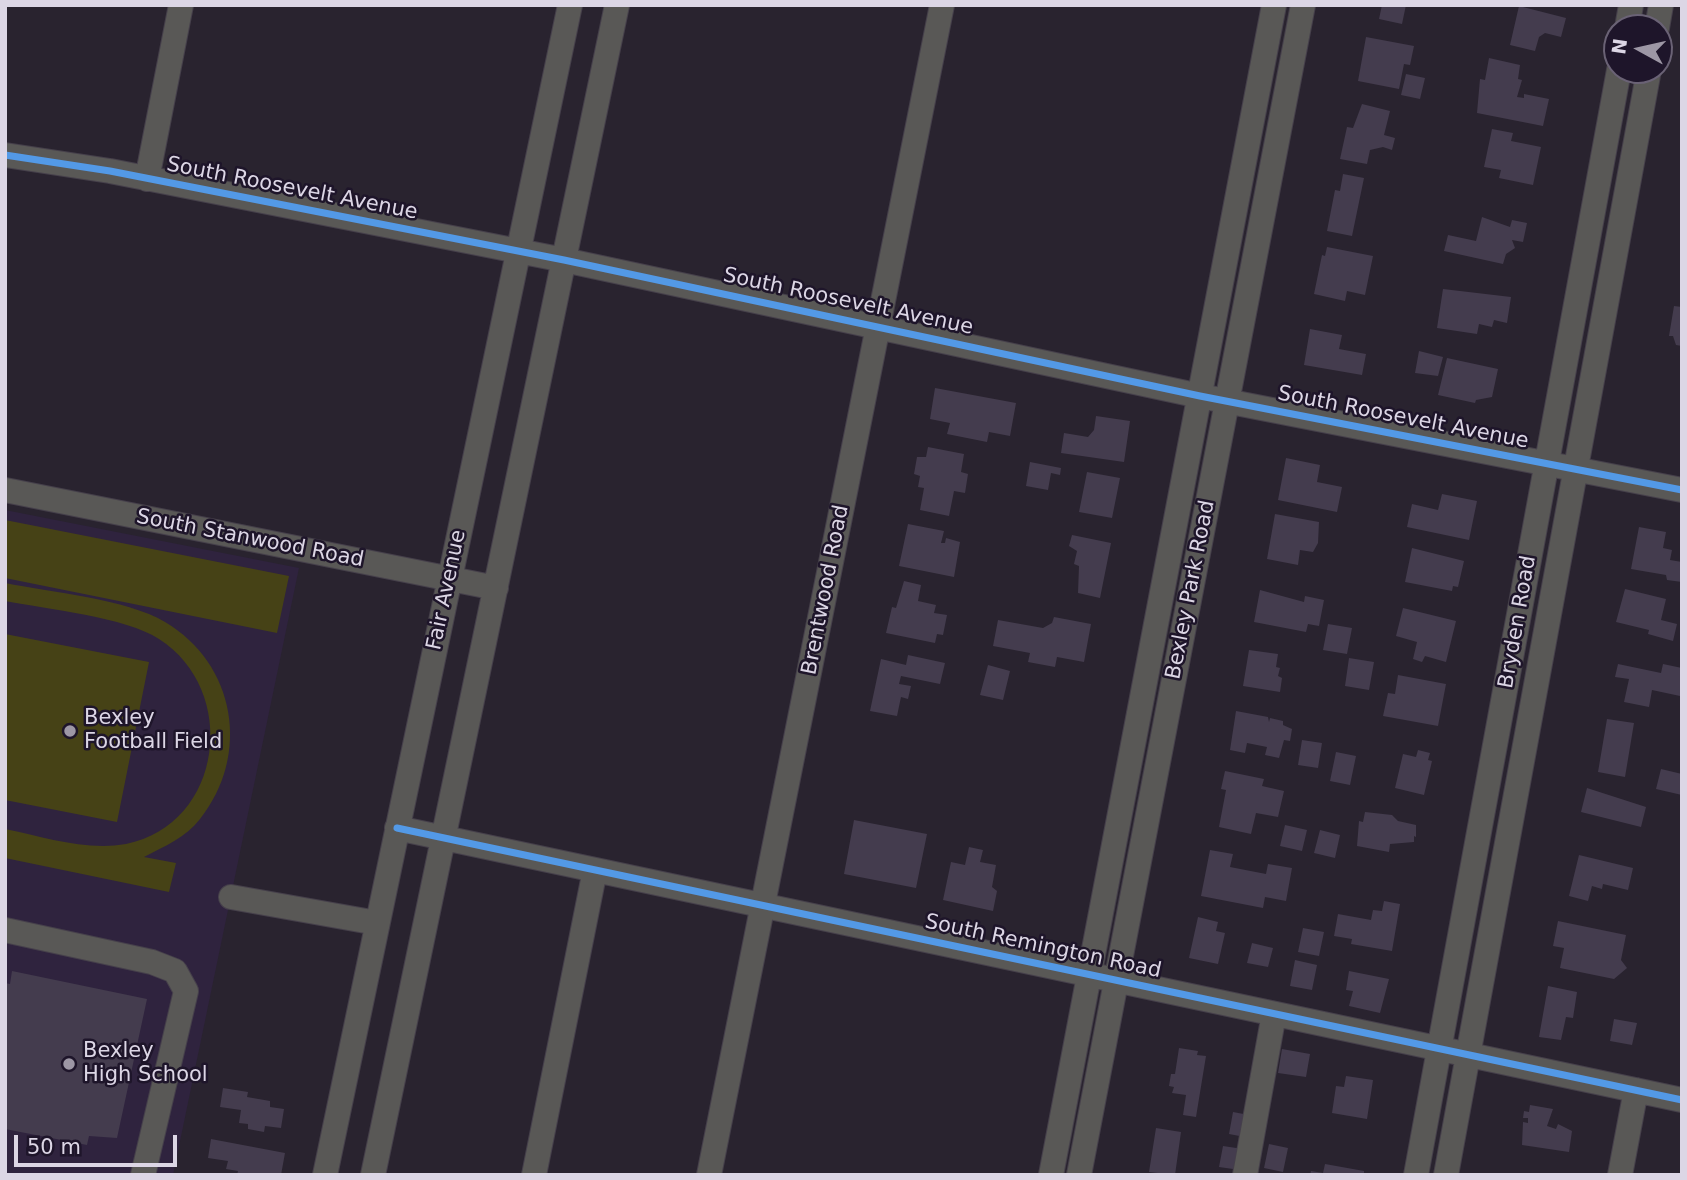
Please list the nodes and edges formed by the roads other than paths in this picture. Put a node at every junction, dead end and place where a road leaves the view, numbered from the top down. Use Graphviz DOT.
graph roads {
  1 [pos="181,5"];
  2 [pos="570,5"];
  3 [pos="617,5"];
  4 [pos="943,5"];
  5 [pos="1274,5"];
  6 [pos="1303,5"];
  7 [pos="1616,84"];
  8 [pos="1646,84"];
  9 [pos="5,155"];
  10 [pos="1242,172"];
  11 [pos="1270,177"];
  12 [pos="147,179"];
  13 [pos="1587,244"];
  14 [pos="1616,250"];
  15 [pos="519,251"];
  16 [pos="564,260"];
  17 [pos="878,326"];
  18 [pos="1200,396"];
  19 [pos="1228,400"];
  20 [pos="1547,465"];
  21 [pos="1576,471"];
  22 [pos="5,489"];
  23 [pos="1682,490"];
  24 [pos="450,578"];
  25 [pos="496,587"];
  26 [pos="1160,605"];
  27 [pos="1188,610"];
  28 [pos="1507,678"];
  29 [pos="1536,683"];
  30 [pos="1126,781"];
  31 [pos="1154,786"];
  32 [pos="397,828"];
  33 [pos="443,838"];
  34 [pos="1475,855"];
  35 [pos="1504,860"];
  36 [pos="595,870"];
  37 [pos="231,897"];
  38 [pos="762,908"];
  39 [pos="377,923"];
  40 [pos="5,930"];
  41 [pos="1089,974"];
  42 [pos="1117,980"];
  43 [pos="1275,1014"];
  44 [pos="1439,1048"];
  45 [pos="1468,1055"];
  46 [pos="1636,1090"];
  47 [pos="1682,1100"];
  48 [pos="143,1175"];
  49 [pos="325,1175"];
  50 [pos="373,1175"];
  51 [pos="534,1175"];
  52 [pos="709,1175"];
  53 [pos="1051,1175"];
  54 [pos="1079,1175"];
  55 [pos="1244,1175"];
  56 [pos="1416,1175"];
  57 [pos="1446,1175"];
  58 [pos="1620,1175"];
  1 -- 12 [label="street"];
  2 -- 15 [label="street, Fair Avenue"];
  3 -- 16 [label="street"];
  4 -- 17 [label="street, Brentwood Road"];
  5 -- 10 [label="street, Bexley Park Road"];
  6 -- 11 [label="street, Bexley Park Road"];
  7 -- 13 [label="street, Bryden Road"];
  8 -- 14 [label="street, Bryden Road"];
  9 -- 12 [label="street, South Roosevelt Avenue"];
  10 -- 11 [label="street"];
  10 -- 18 [label="street, Bexley Park Road"];
  11 -- 19 [label="street, Bexley Park Road"];
  12 -- 15 [label="street, South Roosevelt Avenue"];
  13 -- 14 [label="street"];
  13 -- 20 [label="street, Bryden Road"];
  14 -- 21 [label="street, Bryden Road"];
  15 -- 16 [label="street, South Roosevelt Avenue"];
  15 -- 24 [label="street, Fair Avenue"];
  16 -- 17 [label="street, South Roosevelt Avenue"];
  16 -- 25 [label="street"];
  17 -- 18 [label="street, South Roosevelt Avenue"];
  17 -- 38 [label="street, Brentwood Road"];
  18 -- 19 [label="street, South Roosevelt Avenue"];
  18 -- 26 [label="street, Bexley Park Road"];
  19 -- 20 [label="street, South Roosevelt Avenue"];
  19 -- 27 [label="street, Bexley Park Road"];
  20 -- 21 [label="street, South Roosevelt Avenue"];
  20 -- 28 [label="street, Bryden Road"];
  21 -- 23 [label="street, South Roosevelt Avenue"];
  21 -- 29 [label="street, Bryden Road"];
  22 -- 24 [label="street, South Stanwood Road"];
  24 -- 25 [label="street, South Stanwood Road"];
  24 -- 32 [label="street, Fair Avenue"];
  25 -- 33 [label="street"];
  26 -- 27 [label="street"];
  26 -- 30 [label="street, Bexley Park Road"];
  27 -- 31 [label="street, Bexley Park Road"];
  28 -- 29 [label="street"];
  28 -- 34 [label="street, Bryden Road"];
  29 -- 35 [label="street, Bryden Road"];
  30 -- 31 [label="street"];
  30 -- 41 [label="street, Bexley Park Road"];
  31 -- 42 [label="street, Bexley Park Road"];
  32 -- 33 [label="street, South Remington Road"];
  32 -- 39 [label="street, Fair Avenue"];
  33 -- 36 [label="street, South Remington Road"];
  33 -- 50 [label="street"];
  34 -- 35 [label="street"];
  34 -- 44 [label="street, Bryden Road"];
  35 -- 45 [label="street, Bryden Road"];
  36 -- 38 [label="street, South Remington Road"];
  36 -- 51 [label="street"];
  37 -- 39 [label="street"];
  38 -- 41 [label="street, South Remington Road"];
  38 -- 52 [label="street, Brentwood Road"];
  39 -- 49 [label="street, Fair Avenue"];
  40 -- 48 [label="street"];
  41 -- 42 [label="street, South Remington Road"];
  41 -- 53 [label="street, Bexley Park Road"];
  42 -- 43 [label="street, South Remington Road"];
  42 -- 54 [label="street, Bexley Park Road"];
  43 -- 44 [label="street, South Remington Road"];
  43 -- 55 [label="street"];
  44 -- 45 [label="street, South Remington Road"];
  44 -- 56 [label="street, Bryden Road"];
  45 -- 46 [label="street, South Remington Road"];
  45 -- 57 [label="street, Bryden Road"];
  46 -- 47 [label="street, South Remington Road"];
  46 -- 58 [label="street"];
}
